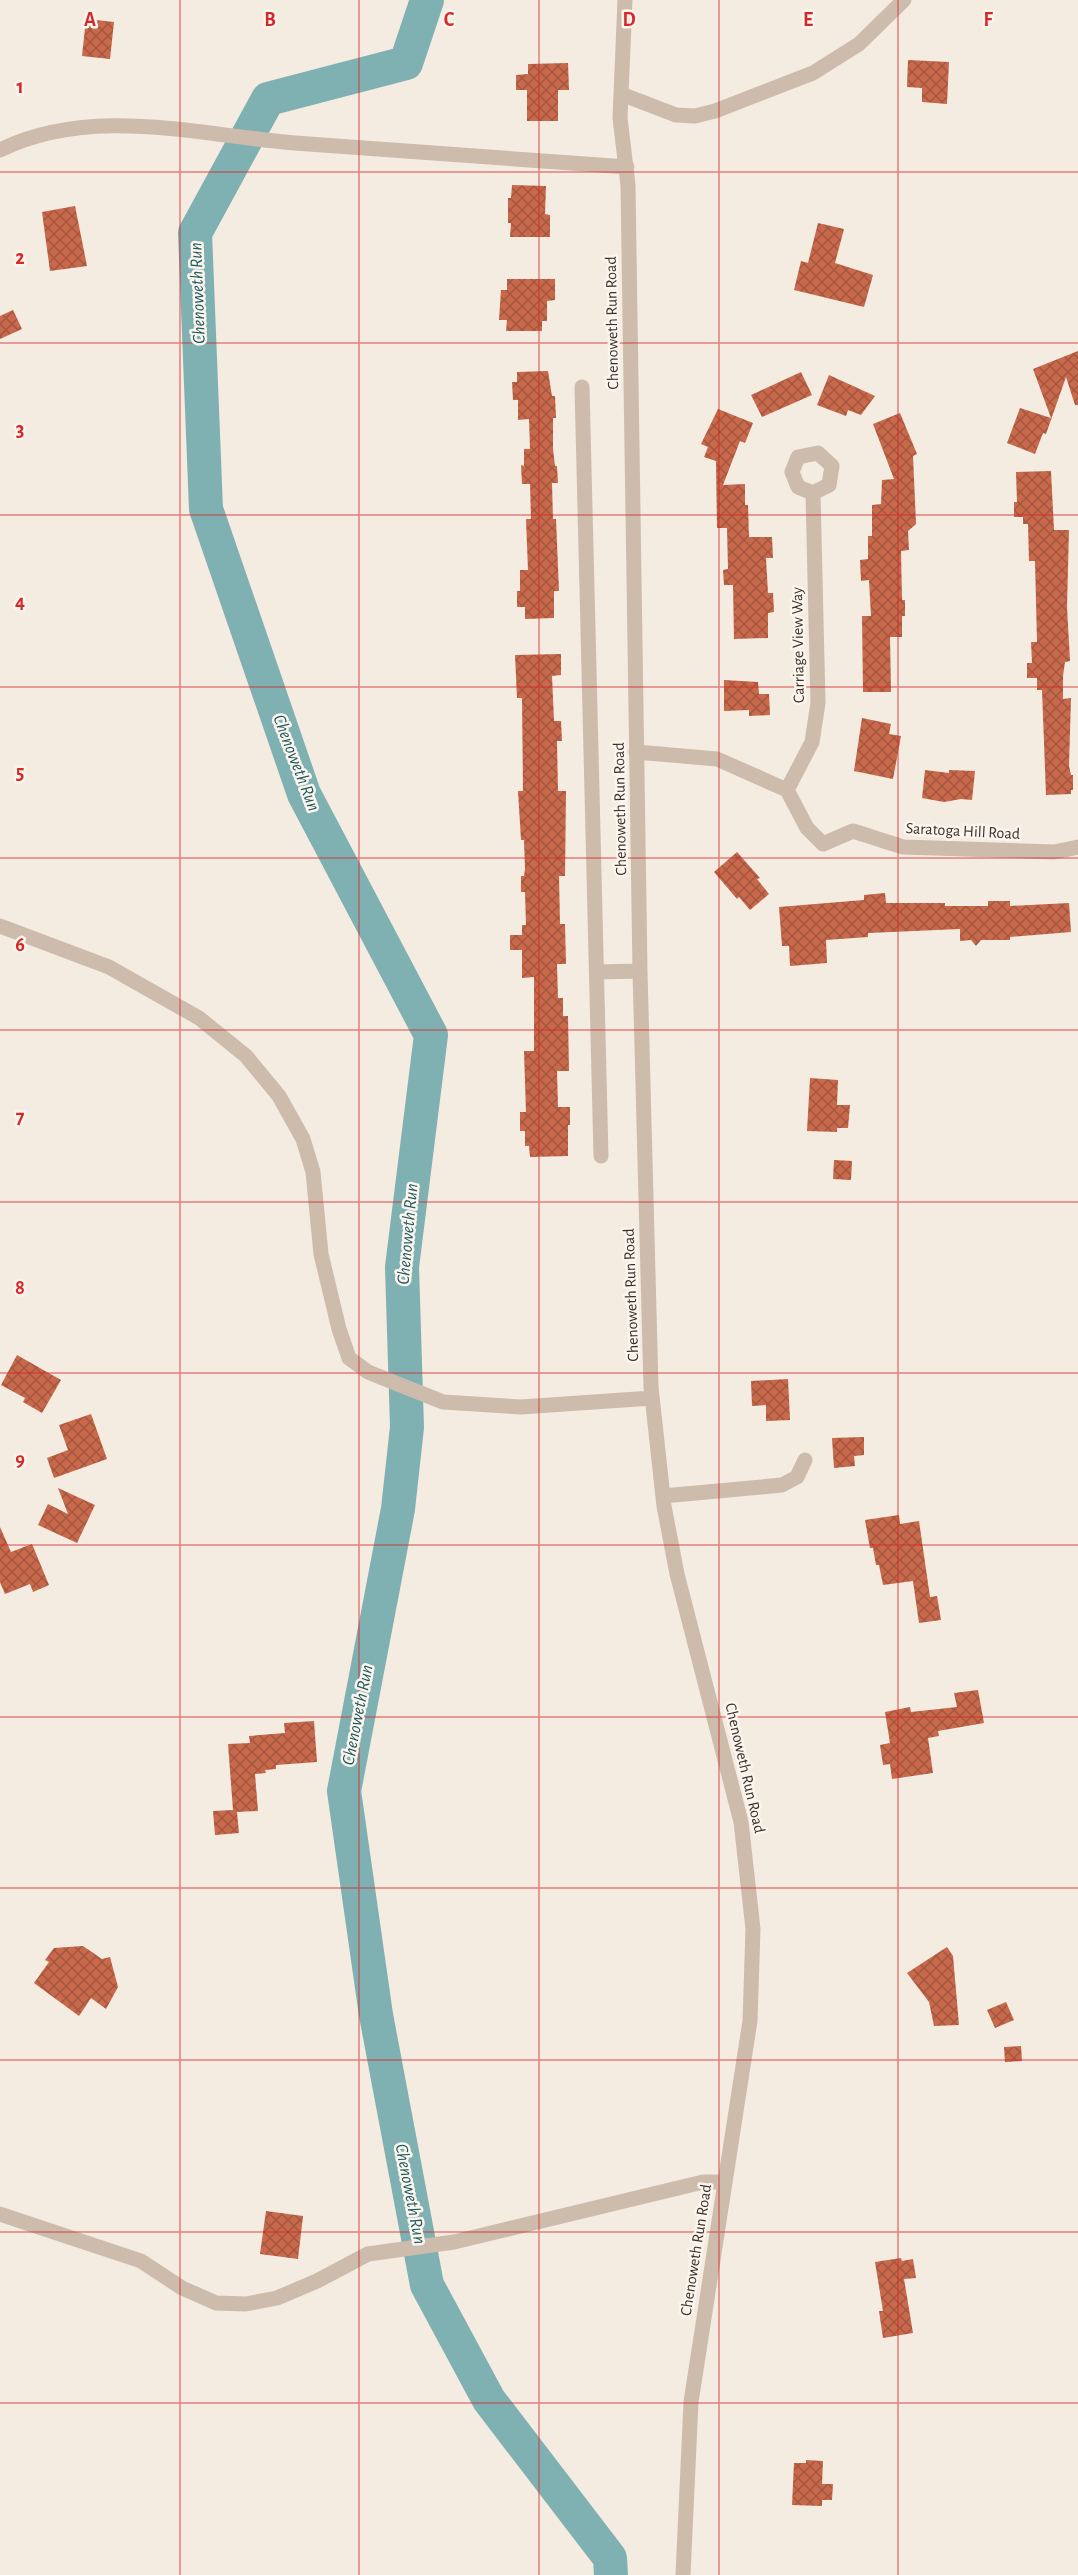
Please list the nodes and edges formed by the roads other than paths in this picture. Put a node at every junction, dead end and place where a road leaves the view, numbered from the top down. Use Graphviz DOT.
graph roads {
  1 [pos="625,0"];
  2 [pos="904,0"];
  3 [pos="621,94"];
  4 [pos="0,150"];
  5 [pos="627,167"];
  6 [pos="582,387"];
  7 [pos="813,493"];
  8 [pos="636,752"];
  9 [pos="787,790"];
  10 [pos="1078,847"];
  11 [pos="0,926"];
  12 [pos="640,971"];
  13 [pos="597,972"];
  14 [pos="601,1156"];
  15 [pos="652,1398"];
  16 [pos="805,1460"];
  17 [pos="663,1496"];
  18 [pos="725,2181"];
  19 [pos="0,2214"];
  20 [pos="683,2575"];
  1 -- 3 [label="street, Chenoweth Run Road"];
  2 -- 3 [label="street"];
  3 -- 5 [label="street, Chenoweth Run Road"];
  4 -- 5 [label="street"];
  5 -- 8 [label="street, Chenoweth Run Road"];
  6 -- 13 [label="street"];
  7 -- 9 [label="street, Carriage View Way"];
  8 -- 9 [label="street"];
  8 -- 12 [label="street, Chenoweth Run Road"];
  9 -- 10 [label="street, Saratoga Hill Road"];
  11 -- 15 [label="street"];
  12 -- 13 [label="street"];
  12 -- 15 [label="street, Chenoweth Run Road"];
  13 -- 14 [label="street"];
  15 -- 17 [label="street, Chenoweth Run Road"];
  16 -- 17 [label="street"];
  17 -- 18 [label="street, Chenoweth Run Road"];
  18 -- 19 [label="street"];
  18 -- 20 [label="street, Chenoweth Run Road"];
}
